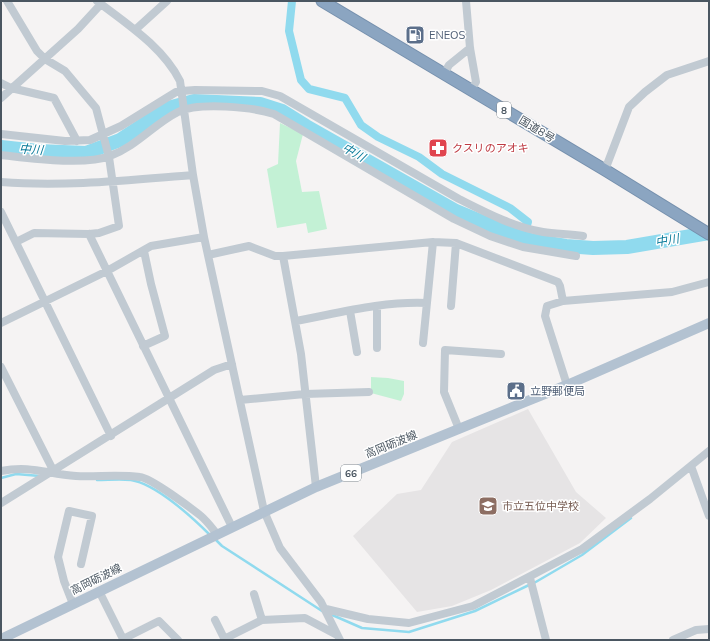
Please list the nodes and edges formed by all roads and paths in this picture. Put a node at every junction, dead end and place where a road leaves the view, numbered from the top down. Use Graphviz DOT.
graph roads {
  1 [pos="7,1"];
  2 [pos="167,1"];
  3 [pos="322,1"];
  4 [pos="466,1"];
  5 [pos="99,2"];
  6 [pos="135,30"];
  7 [pos="470,48"];
  8 [pos="45,59"];
  9 [pos="709,61"];
  10 [pos="444,74"];
  11 [pos="1,83"];
  12 [pos="11,88"];
  13 [pos="471,90"];
  14 [pos="182,93"];
  15 [pos="1,98"];
  16 [pos="185,108"];
  17 [pos="1,134"];
  18 [pos="104,136"];
  19 [pos="77,141"];
  20 [pos="1,155"];
  21 [pos="108,155"];
  22 [pos="605,170"];
  23 [pos="193,175"];
  24 [pos="1,182"];
  25 [pos="113,182"];
  26 [pos="1,212"];
  27 [pos="89,234"];
  28 [pos="709,234"];
  29 [pos="583,236"];
  30 [pos="204,237"];
  31 [pos="16,242"];
  32 [pos="433,242"];
  33 [pos="456,243"];
  34 [pos="144,251"];
  35 [pos="208,255"];
  36 [pos="283,256"];
  37 [pos="576,256"];
  38 [pos="107,271"];
  39 [pos="709,282"];
  40 [pos="563,301"];
  41 [pos="45,302"];
  42 [pos="427,303"];
  43 [pos="378,306"];
  44 [pos="451,306"];
  45 [pos="350,311"];
  46 [pos="296,321"];
  47 [pos="1,323"];
  48 [pos="709,323"];
  49 [pos="423,343"];
  50 [pos="144,346"];
  51 [pos="377,348"];
  52 [pos="357,352"];
  53 [pos="501,354"];
  54 [pos="232,364"];
  55 [pos="1,367"];
  56 [pos="567,384"];
  57 [pos="369,392"];
  58 [pos="305,394"];
  59 [pos="169,399"];
  60 [pos="240,400"];
  61 [pos="459,429"];
  62 [pos="111,436"];
  63 [pos="709,451"];
  64 [pos="691,466"];
  65 [pos="1,471"];
  66 [pos="51,471"];
  67 [pos="316,488"];
  68 [pos="1,503"];
  69 [pos="264,511"];
  70 [pos="709,516"];
  71 [pos="232,527"];
  72 [pos="217,534"];
  73 [pos="81,564"];
  74 [pos="530,578"];
  75 [pos="99,591"];
  76 [pos="254,594"];
  77 [pos="73,604"];
  78 [pos="326,609"];
  79 [pos="215,620"];
  80 [pos="262,620"];
  81 [pos="709,629"];
  82 [pos="338,637"];
  83 [pos="1,639"];
  84 [pos="122,639"];
  85 [pos="178,640"];
  86 [pos="224,640"];
  87 [pos="546,640"];
  88 [pos="673,640"];
  1 -- 8 [label="street"];
  2 -- 6 [label="street"];
  3 -- 10 [label="highway, 国道8号 / 8"];
  4 -- 7 [label="street"];
  5 -- 6 [label="street"];
  5 -- 8 [label="street"];
  6 -- 14 [label="street"];
  7 -- 10 [label="street"];
  7 -- 13 [label="street"];
  8 -- 12 [label="street"];
  8 -- 18 [label="street"];
  9 -- 22 [label="street"];
  10 -- 13 [label="highway, 国道8号 / 8"];
  11 -- 12 [label="street"];
  12 -- 15 [label="street"];
  12 -- 19 [label="street"];
  13 -- 22 [label="highway, 国道8号 / 8"];
  14 -- 16 [label="street"];
  14 -- 18 [label="street"];
  14 -- 29 [label="street"];
  16 -- 21 [label="street"];
  16 -- 23 [label="street"];
  16 -- 37 [label="street"];
  17 -- 19 [label="street"];
  18 -- 19 [label="street"];
  18 -- 21 [label="street"];
  20 -- 21 [label="street"];
  21 -- 25 [label="street"];
  22 -- 28 [label="highway, 国道8号 / 8"];
  23 -- 25 [label="street"];
  23 -- 30 [label="street"];
  24 -- 25 [label="street"];
  25 -- 27 [label="street"];
  26 -- 31 [label="street"];
  27 -- 31 [label="street"];
  27 -- 38 [label="street"];
  30 -- 34 [label="street"];
  30 -- 35 [label="street"];
  31 -- 41 [label="street"];
  32 -- 33 [label="street"];
  32 -- 36 [label="street"];
  32 -- 42 [label="street"];
  33 -- 40 [label="street"];
  33 -- 44 [label="street"];
  34 -- 38 [label="street"];
  34 -- 50 [label="street"];
  35 -- 36 [label="street"];
  35 -- 54 [label="street"];
  36 -- 46 [label="street"];
  38 -- 41 [label="street"];
  38 -- 50 [label="street"];
  39 -- 40 [label="street"];
  40 -- 56 [label="street"];
  41 -- 47 [label="street"];
  41 -- 62 [label="street"];
  42 -- 43 [label="street"];
  42 -- 49 [label="street"];
  43 -- 45 [label="street"];
  43 -- 51 [label="street"];
  45 -- 46 [label="street"];
  45 -- 52 [label="street"];
  46 -- 58 [label="street"];
  48 -- 56 [label="main road, 高岡砺波線 / 66"];
  50 -- 59 [label="street"];
  53 -- 61 [label="street"];
  54 -- 59 [label="street"];
  54 -- 60 [label="street"];
  55 -- 66 [label="street"];
  56 -- 61 [label="main road, 高岡砺波線 / 66"];
  57 -- 58 [label="street"];
  58 -- 60 [label="street"];
  58 -- 67 [label="street"];
  59 -- 62 [label="street"];
  59 -- 71 [label="street"];
  60 -- 69 [label="street"];
  61 -- 67 [label="main road, 高岡砺波線 / 66"];
  62 -- 66 [label="street"];
  63 -- 64 [label="street"];
  64 -- 70 [label="street"];
  64 -- 74 [label="street"];
  65 -- 66 [label="street"];
  66 -- 68 [label="street"];
  66 -- 72 [label="street"];
  67 -- 69 [label="main road, 高岡砺波線 / 66"];
  69 -- 71 [label="main road, 高岡砺波線 / 66"];
  69 -- 78 [label="street"];
  71 -- 72 [label="main road, 高岡砺波線 / 66"];
  72 -- 75 [label="main road, 高岡砺波線 / 66"];
  73 -- 77 [label="street"];
  74 -- 78 [label="street"];
  74 -- 87 [label="street"];
  75 -- 77 [label="main road, 高岡砺波線 / 66"];
  75 -- 84 [label="street"];
  76 -- 80 [label="street"];
  77 -- 83 [label="main road, 高岡砺波線 / 66"];
  78 -- 82 [label="street"];
  79 -- 86 [label="street"];
  80 -- 82 [label="street"];
  80 -- 86 [label="street"];
  81 -- 88 [label="street"];
  84 -- 85 [label="street"];
}
